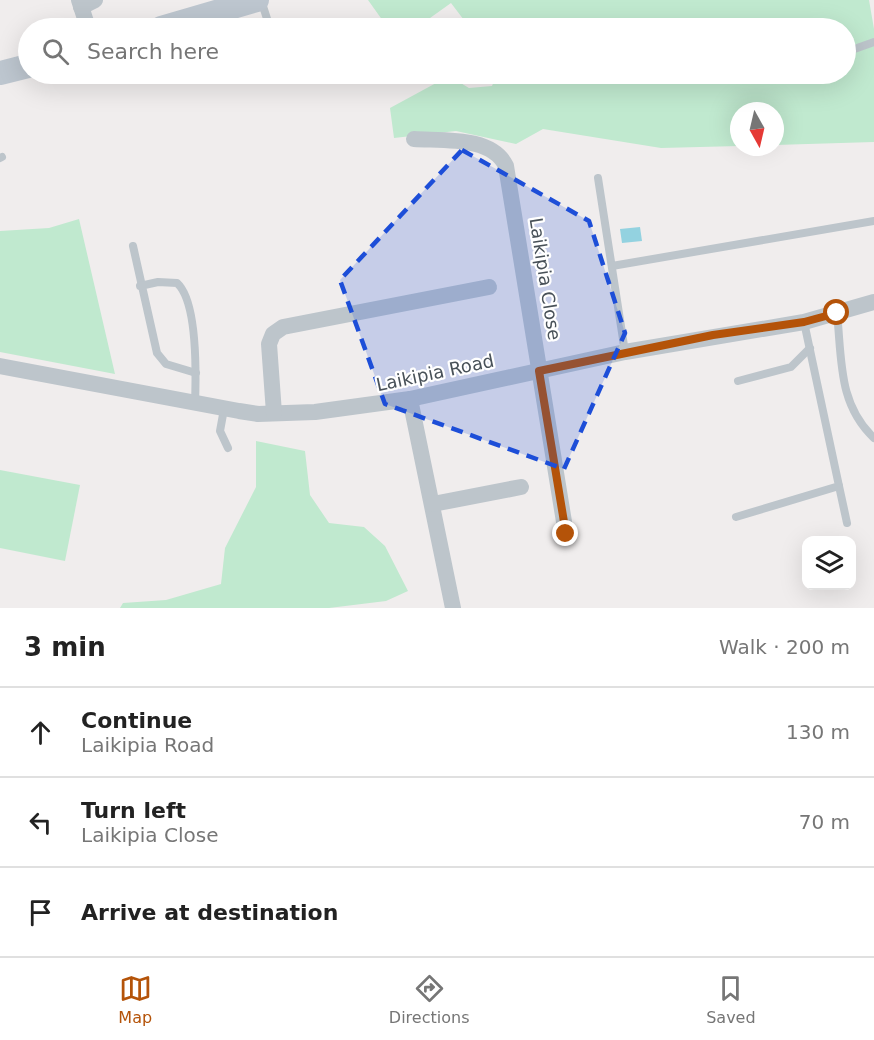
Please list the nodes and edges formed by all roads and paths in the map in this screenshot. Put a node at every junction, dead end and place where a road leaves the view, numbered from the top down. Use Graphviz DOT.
graph roads {
  1 [pos="85,2"];
  2 [pos="247,2"];
  3 [pos="87,18"];
  4 [pos="193,18"];
  5 [pos="261,18"];
  6 [pos="874,42"];
  7 [pos="856,48"];
  8 [pos="18,68"];
  9 [pos="0,73"];
  10 [pos="414,139"];
  11 [pos="598,178"];
  12 [pos="874,221"];
  13 [pos="133,246"];
  14 [pos="612,266"];
  15 [pos="140,286"];
  16 [pos="489,287"];
  17 [pos="874,302"];
  18 [pos="837,313"];
  19 [pos="804,322"];
  20 [pos="810,348"];
  21 [pos="625,352"];
  22 [pos="0,366"];
  23 [pos="539,371"];
  24 [pos="196,373"];
  25 [pos="738,381"];
  26 [pos="410,399"];
  27 [pos="195,404"];
  28 [pos="224,409"];
  29 [pos="274,413"];
  30 [pos="874,438"];
  31 [pos="228,448"];
  32 [pos="839,486"];
  33 [pos="520,487"];
  34 [pos="433,504"];
  35 [pos="736,517"];
  36 [pos="847,523"];
  37 [pos="566,534"];
  38 [pos="453,608"];
  1 -- 3 [label="street"];
  2 -- 4 [label="main road"];
  2 -- 5 [label="lane"];
  6 -- 7 [label="lane"];
  8 -- 9 [label="main road"];
  10 -- 23 [label="street, Laikipia Close"];
  11 -- 14 [label="lane"];
  12 -- 14 [label="lane"];
  13 -- 15 [label="lane"];
  14 -- 21 [label="lane"];
  15 -- 24 [label="lane"];
  15 -- 24 [label="lane"];
  16 -- 29 [label="street"];
  17 -- 18 [label="street, Laikipia Road"];
  18 -- 19 [label="street, Laikipia Road"];
  18 -- 30 [label="lane"];
  19 -- 20 [label="lane"];
  19 -- 21 [label="street, Laikipia Road"];
  20 -- 25 [label="lane"];
  20 -- 32 [label="lane"];
  21 -- 23 [label="street, Laikipia Road"];
  22 -- 27 [label="street, Laikipia Road"];
  23 -- 26 [label="street, Laikipia Road"];
  23 -- 37 [label="street, Laikipia Close"];
  24 -- 27 [label="lane"];
  26 -- 29 [label="street, Laikipia Road"];
  26 -- 34 [label="street"];
  27 -- 28 [label="street, Laikipia Road"];
  28 -- 29 [label="street, Laikipia Road"];
  28 -- 31 [label="lane"];
  32 -- 35 [label="lane"];
  32 -- 36 [label="lane"];
  33 -- 34 [label="street"];
  34 -- 38 [label="street"];
}
